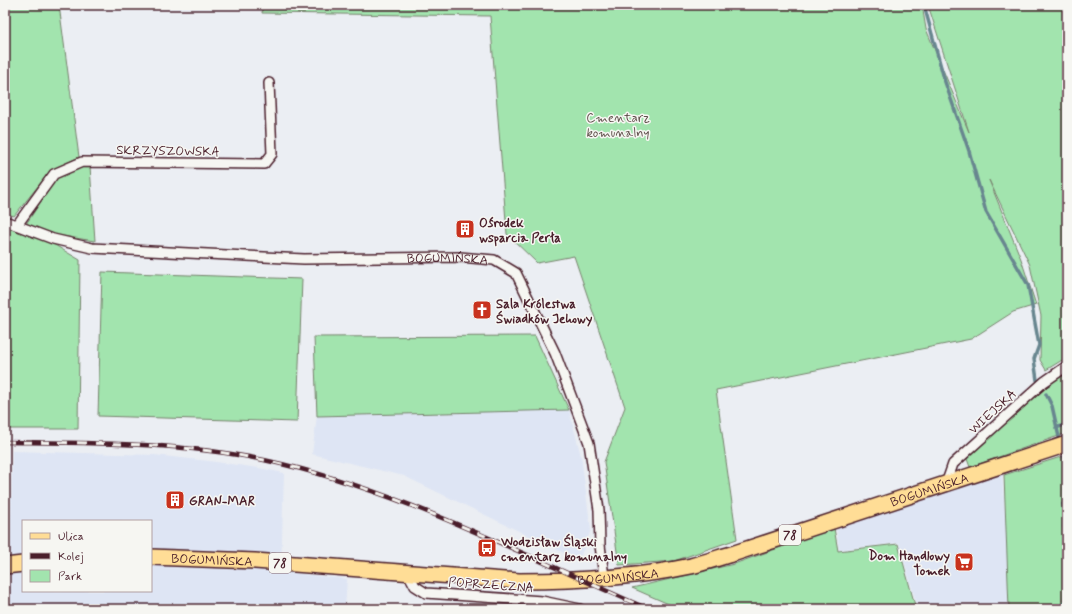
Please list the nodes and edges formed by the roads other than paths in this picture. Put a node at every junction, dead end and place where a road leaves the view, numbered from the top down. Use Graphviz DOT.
graph roads {
  1 [pos="269,83"];
  2 [pos="5,221"];
  3 [pos="17,225"];
  4 [pos="1067,366"];
  5 [pos="1067,444"];
  6 [pos="946,484"];
  7 [pos="152,558"];
  8 [pos="22,564"];
  9 [pos="5,566"];
  10 [pos="408,573"];
  11 [pos="604,577"];
  12 [pos="580,609"];
  1 -- 3 [label="street, SKRZYSZOWSKA"];
  2 -- 3 [label="street"];
  3 -- 11 [label="street, BOGUMIŃSKA"];
  4 -- 6 [label="street, WIEJSKA"];
  5 -- 6 [label="main road, BOGUMIŃSKA / 78"];
  6 -- 11 [label="main road, BOGUMIŃSKA / 78"];
  7 -- 10 [label="main road, BOGUMIŃSKA / 78"];
  8 -- 9 [label="main road"];
  10 -- 11 [label="main road, BOGUMIŃSKA / 78"];
  10 -- 12 [label="street, POPRZECZNA"];
}
